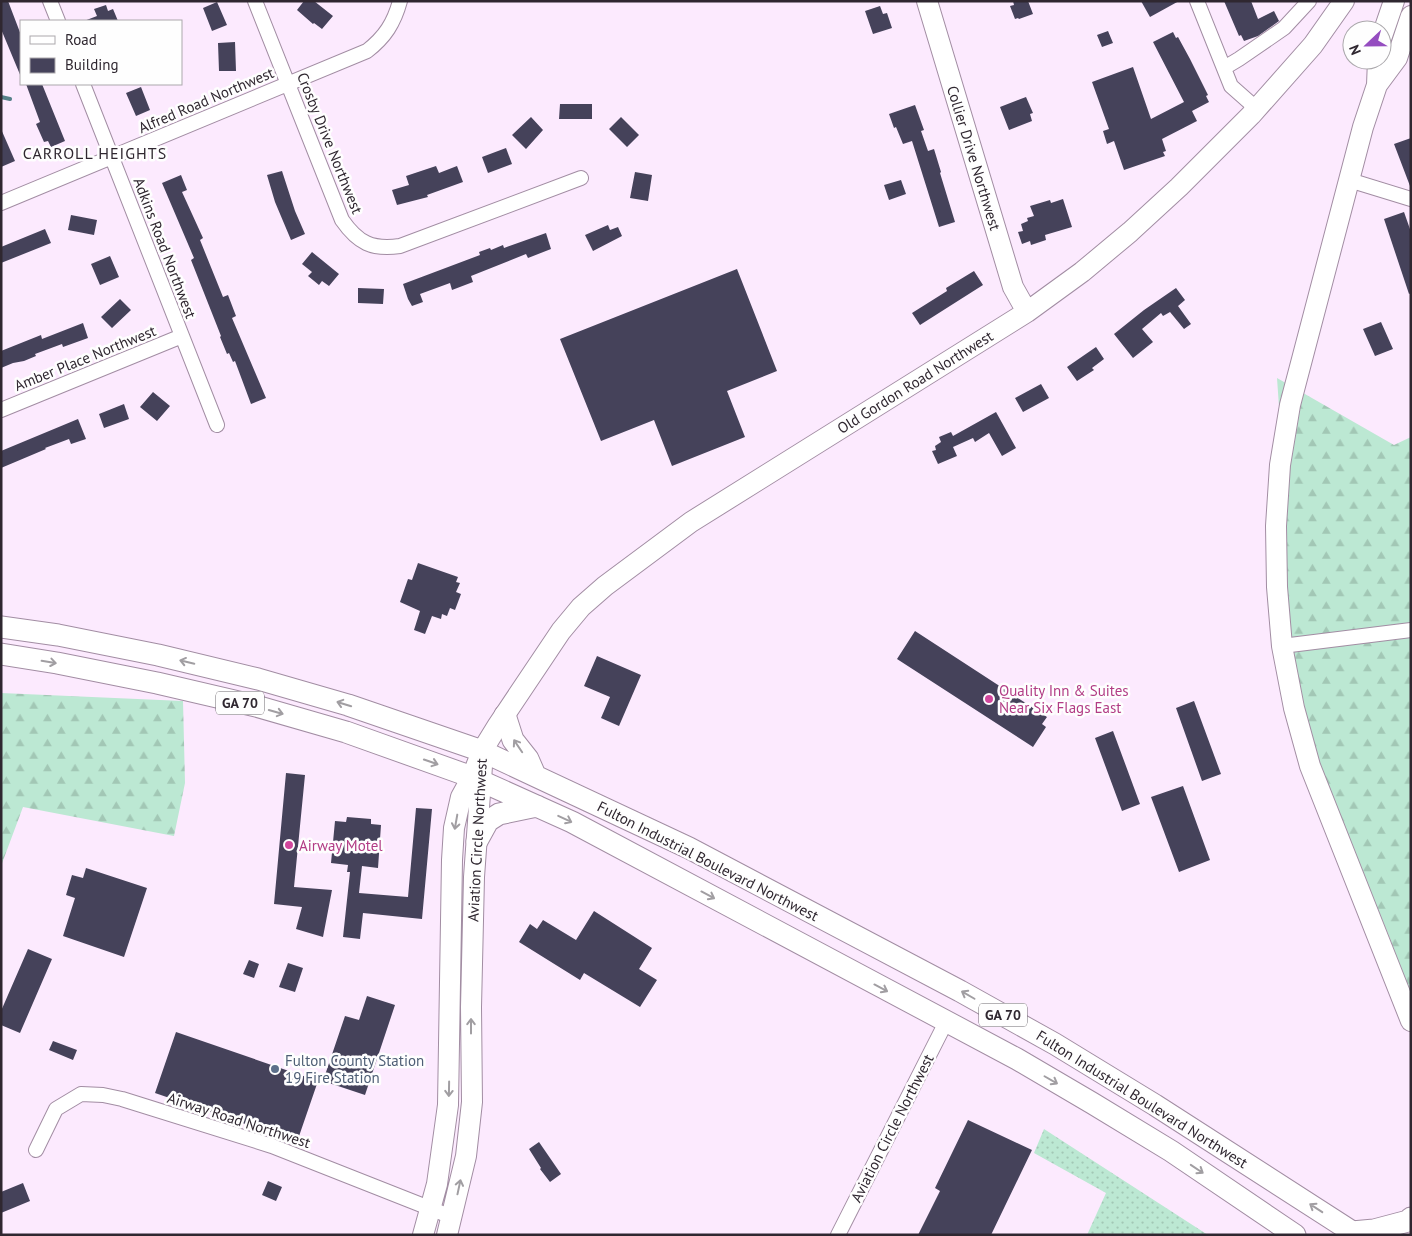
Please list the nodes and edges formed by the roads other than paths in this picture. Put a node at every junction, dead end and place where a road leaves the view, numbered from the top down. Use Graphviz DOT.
graph roads {
  1 [pos="50,1"];
  2 [pos="256,1"];
  3 [pos="400,1"];
  4 [pos="927,1"];
  5 [pos="1197,1"];
  6 [pos="1309,1"];
  7 [pos="1344,1"];
  8 [pos="1394,1"];
  9 [pos="1411,16"];
  10 [pos="58,20"];
  11 [pos="1387,20"];
  12 [pos="1224,68"];
  13 [pos="1378,70"];
  14 [pos="288,84"];
  15 [pos="83,85"];
  16 [pos="1377,85"];
  17 [pos="1257,109"];
  18 [pos="112,157"];
  19 [pos="581,178"];
  20 [pos="1349,180"];
  21 [pos="1411,198"];
  22 [pos="1,203"];
  23 [pos="1028,312"];
  24 [pos="182,336"];
  25 [pos="1,410"];
  26 [pos="217,425"];
  27 [pos="1,627"];
  28 [pos="1411,630"];
  29 [pos="1282,646"];
  30 [pos="1,654"];
  31 [pos="504,715"];
  32 [pos="482,751"];
  33 [pos="534,775"];
  34 [pos="477,779"];
  35 [pos="537,806"];
  36 [pos="477,841"];
  37 [pos="946,1022"];
  38 [pos="1411,1022"];
  39 [pos="36,1150"];
  40 [pos="431,1209"];
  41 [pos="1411,1218"];
  42 [pos="450,1226"];
  43 [pos="1354,1233"];
  44 [pos="423,1235"];
  45 [pos="838,1235"];
  46 [pos="1295,1235"];
  1 -- 10 [label="street"];
  2 -- 14 [label="street, Crosby Drive Northwest"];
  3 -- 14 [label="street, Alfred Road Northwest"];
  4 -- 23 [label="main road, Collier Drive Northwest"];
  5 -- 12 [label="street"];
  6 -- 12 [label="street"];
  7 -- 17 [label="main road, Old Gordon Road Northwest"];
  8 -- 11 [label="main road"];
  9 -- 16 [label="main road"];
  12 -- 17 [label="street"];
  13 -- 16 [label="main road"];
  14 -- 18 [label="street, Alfred Road Northwest"];
  14 -- 19 [label="street, Crosby Drive Northwest"];
  15 -- 18 [label="street, Adkins Road Northwest"];
  16 -- 20 [label="main road"];
  17 -- 23 [label="main road, Old Gordon Road Northwest"];
  18 -- 22 [label="street, Alfred Road Northwest"];
  18 -- 24 [label="street, Adkins Road Northwest"];
  20 -- 21 [label="street"];
  20 -- 29 [label="main road"];
  23 -- 31 [label="main road, Old Gordon Road Northwest"];
  24 -- 25 [label="street, Amber Place Northwest"];
  24 -- 26 [label="street, Adkins Road Northwest"];
  32 -- 27 [label="main road, Fulton Industrial Boulevard Northwest / GA 70, one-way"];
  28 -- 29 [label="street"];
  29 -- 38 [label="main road"];
  30 -- 34 [label="main road, Fulton Industrial Boulevard Northwest / GA 70, one-way"];
  31 -- 32 [label="main road, Old Gordon Road Northwest"];
  33 -- 31 [label="main road, one-way"];
  32 -- 33 [label="main road, Fulton Industrial Boulevard Northwest / GA 70"];
  32 -- 34 [label="main road, Aviation Circle Northwest"];
  43 -- 33 [label="main road, Fulton Industrial Boulevard Northwest / GA 70, one-way"];
  34 -- 35 [label="main road, Fulton Industrial Boulevard Northwest / GA 70"];
  34 -- 36 [label="main road, Aviation Circle Northwest"];
  34 -- 40 [label="main road, Aviation Circle Northwest, one-way"];
  35 -- 36 [label="main road"];
  35 -- 37 [label="main road, Fulton Industrial Boulevard Northwest / GA 70, one-way"];
  42 -- 36 [label="main road, Aviation Circle Northwest, one-way"];
  37 -- 45 [label="street, Aviation Circle Northwest"];
  37 -- 46 [label="main road, Fulton Industrial Boulevard Northwest / GA 70, one-way"];
  39 -- 40 [label="street, Airway Road Northwest"];
  40 -- 42 [label="street, Airway Road Northwest"];
  40 -- 44 [label="main road, Aviation Circle Northwest"];
  41 -- 43 [label="main road"];
}
